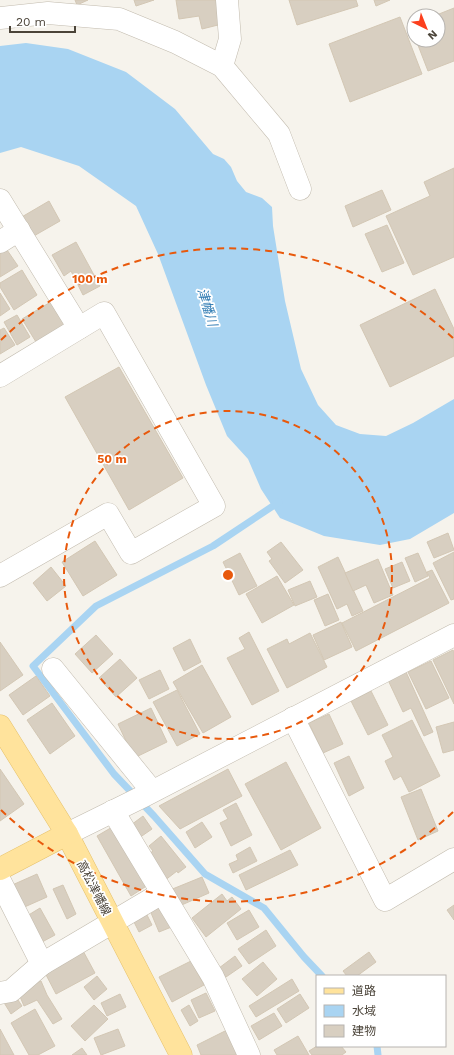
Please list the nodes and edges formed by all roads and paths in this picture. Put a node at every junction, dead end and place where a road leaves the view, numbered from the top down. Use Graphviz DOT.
graph roads {
  1 [pos="227,0"];
  2 [pos="0,18"];
  3 [pos="222,66"];
  4 [pos="300,188"];
  5 [pos="0,200"];
  6 [pos="19,230"];
  7 [pos="0,242"];
  8 [pos="79,328"];
  9 [pos="0,375"];
  10 [pos="0,576"];
  11 [pos="454,635"];
  12 [pos="53,669"];
  13 [pos="293,718"];
  14 [pos="0,726"];
  15 [pos="134,801"];
  16 [pos="67,834"];
  17 [pos="454,859"];
  18 [pos="0,869"];
  19 [pos="0,881"];
  20 [pos="162,893"];
  21 [pos="112,923"];
  22 [pos="42,964"];
  23 [pos="0,992"];
  24 [pos="181,1055"];
  25 [pos="249,1055"];
  1 -- 3 [label="street"];
  2 -- 3 [label="street"];
  3 -- 4 [label="street"];
  5 -- 6 [label="street"];
  6 -- 7 [label="street"];
  6 -- 8 [label="street"];
  8 -- 9 [label="street"];
  8 -- 10 [label="street"];
  11 -- 13 [label="street"];
  12 -- 15 [label="street"];
  13 -- 15 [label="street"];
  13 -- 17 [label="street"];
  14 -- 16 [label="main road, 高松津幡線"];
  15 -- 16 [label="street"];
  15 -- 20 [label="street"];
  16 -- 18 [label="main road"];
  16 -- 21 [label="main road, 高松津幡線"];
  19 -- 22 [label="street"];
  20 -- 21 [label="street"];
  20 -- 25 [label="street"];
  21 -- 22 [label="street"];
  21 -- 24 [label="main road, 高松津幡線"];
  22 -- 23 [label="street"];
}
